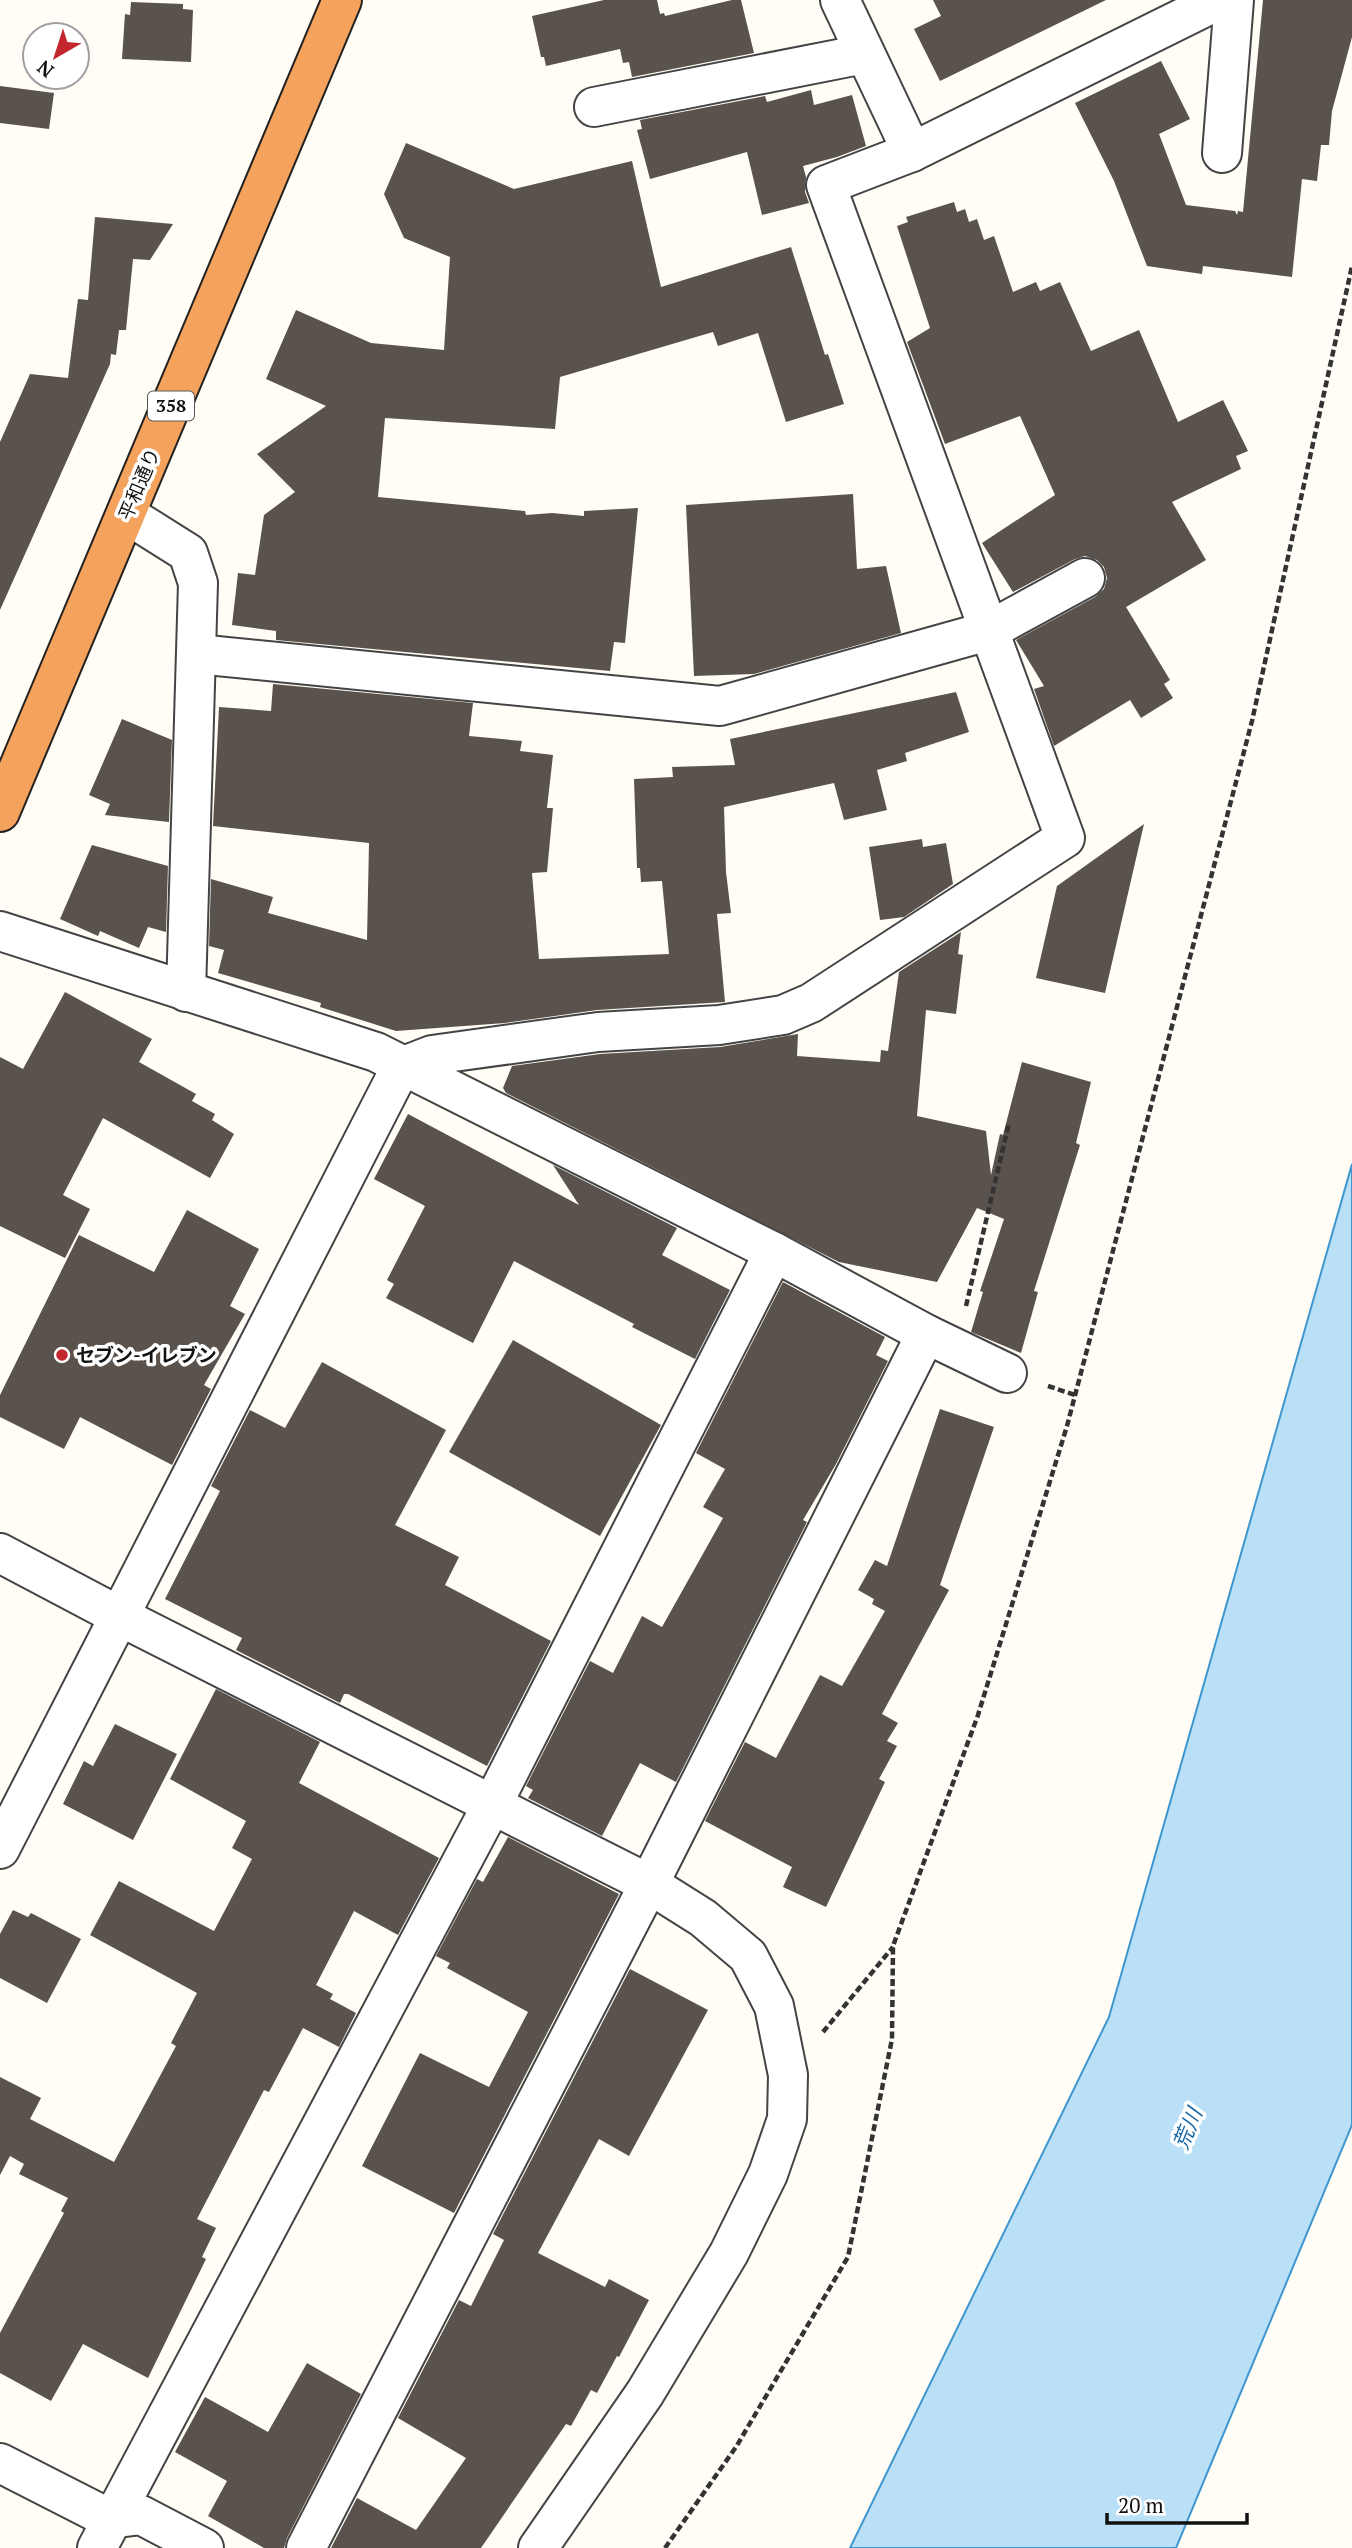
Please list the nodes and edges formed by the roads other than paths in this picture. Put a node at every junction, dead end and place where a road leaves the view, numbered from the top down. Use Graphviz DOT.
graph roads {
  1 [pos="342,0"];
  2 [pos="840,0"];
  3 [pos="1219,0"];
  4 [pos="1234,0"];
  5 [pos="864,54"];
  6 [pos="594,107"];
  7 [pos="912,152"];
  8 [pos="1223,153"];
  9 [pos="126,514"];
  10 [pos="1085,578"];
  11 [pos="988,631"];
  12 [pos="197,654"];
  13 [pos="0,812"];
  14 [pos="0,931"];
  15 [pos="186,992"];
  16 [pos="401,1067"];
  17 [pos="774,1252"];
  18 [pos="941,1341"];
  19 [pos="1007,1373"];
  20 [pos="0,1553"];
  21 [pos="121,1617"];
  22 [pos="493,1803"];
  23 [pos="0,1849"];
  24 [pos="649,1884"];
  25 [pos="0,2463"];
  26 [pos="104,2534"];
  27 [pos="204,2548"];
  28 [pos="306,2548"];
  29 [pos="538,2548"];
  1 -- 9 [label="highway, 平和通り / 358"];
  2 -- 5 [label="street"];
  3 -- 7 [label="street"];
  4 -- 8 [label="street"];
  5 -- 6 [label="street"];
  5 -- 7 [label="street"];
  7 -- 11 [label="street"];
  9 -- 12 [label="street"];
  9 -- 13 [label="highway, 平和通り / 358"];
  10 -- 11 [label="street"];
  11 -- 12 [label="street"];
  11 -- 16 [label="street"];
  12 -- 15 [label="street"];
  14 -- 15 [label="street"];
  15 -- 16 [label="street"];
  16 -- 17 [label="street"];
  16 -- 21 [label="street"];
  17 -- 18 [label="street"];
  17 -- 22 [label="street"];
  18 -- 19 [label="street"];
  18 -- 24 [label="street"];
  20 -- 21 [label="street"];
  21 -- 22 [label="street"];
  21 -- 23 [label="street"];
  22 -- 24 [label="street"];
  22 -- 26 [label="street"];
  24 -- 28 [label="street"];
  24 -- 29 [label="street"];
  25 -- 26 [label="street"];
  26 -- 27 [label="street"];
}
